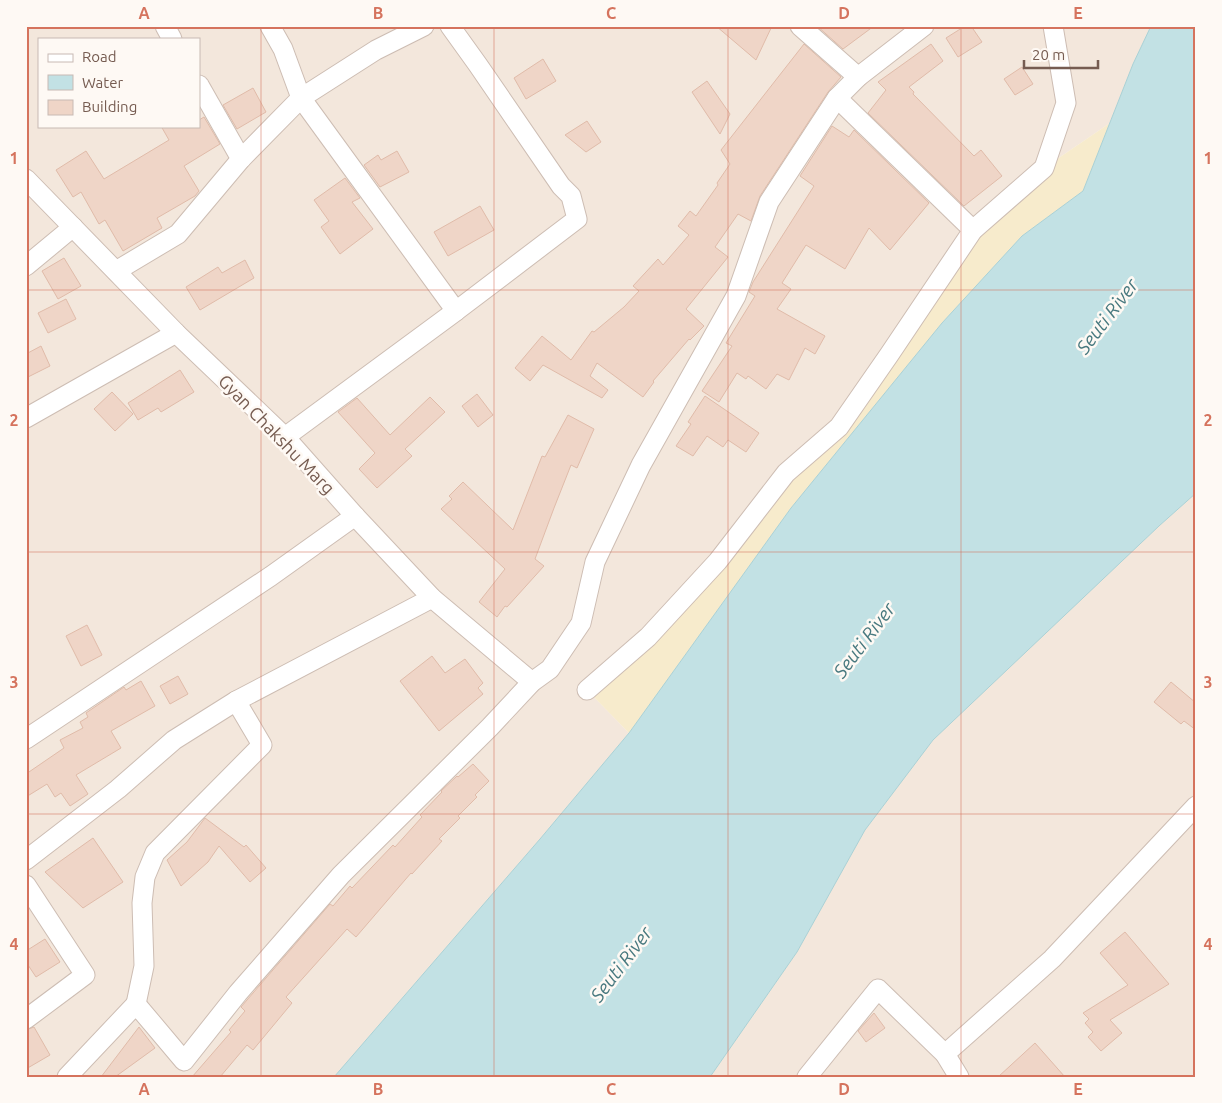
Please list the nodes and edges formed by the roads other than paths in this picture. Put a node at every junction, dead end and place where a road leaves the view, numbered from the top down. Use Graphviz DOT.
graph roads {
  1 [pos="165,26"];
  2 [pos="270,26"];
  3 [pos="424,26"];
  4 [pos="450,26"];
  5 [pos="800,26"];
  6 [pos="924,26"];
  7 [pos="1052,26"];
  8 [pos="171,38"];
  9 [pos="858,77"];
  10 [pos="200,87"];
  11 [pos="301,98"];
  12 [pos="837,98"];
  13 [pos="241,159"];
  14 [pos="26,180"];
  15 [pos="73,228"];
  16 [pos="973,230"];
  17 [pos="26,266"];
  18 [pos="116,271"];
  19 [pos="456,311"];
  20 [pos="176,333"];
  21 [pos="26,418"];
  22 [pos="285,437"];
  23 [pos="355,516"];
  24 [pos="432,598"];
  25 [pos="532,682"];
  26 [pos="587,690"];
  27 [pos="236,701"];
  28 [pos="26,739"];
  29 [pos="1196,806"];
  30 [pos="26,860"];
  31 [pos="26,886"];
  32 [pos="136,1004"];
  33 [pos="26,1019"];
  34 [pos="945,1054"];
  35 [pos="67,1077"];
  36 [pos="807,1077"];
  37 [pos="959,1077"];
  1 -- 8 [label="street"];
  2 -- 11 [label="street"];
  3 -- 11 [label="street"];
  4 -- 19 [label="street"];
  5 -- 9 [label="street"];
  6 -- 9 [label="street"];
  7 -- 16 [label="street"];
  9 -- 12 [label="street"];
  10 -- 13 [label="street"];
  11 -- 13 [label="street"];
  11 -- 19 [label="street"];
  12 -- 16 [label="street"];
  12 -- 25 [label="street"];
  13 -- 18 [label="street"];
  14 -- 15 [label="street, Gyan Chakshu Marg"];
  15 -- 17 [label="street"];
  15 -- 18 [label="street, Gyan Chakshu Marg"];
  16 -- 26 [label="street"];
  18 -- 20 [label="street, Gyan Chakshu Marg"];
  19 -- 22 [label="street"];
  20 -- 21 [label="street"];
  20 -- 22 [label="street, Gyan Chakshu Marg"];
  22 -- 23 [label="street, Gyan Chakshu Marg"];
  23 -- 24 [label="street, Gyan Chakshu Marg"];
  23 -- 28 [label="street"];
  24 -- 25 [label="street, Gyan Chakshu Marg"];
  24 -- 27 [label="street"];
  25 -- 32 [label="street"];
  27 -- 30 [label="street"];
  27 -- 32 [label="street"];
  29 -- 34 [label="street"];
  31 -- 33 [label="street"];
  32 -- 35 [label="street"];
  34 -- 36 [label="street"];
  34 -- 37 [label="street"];
}
